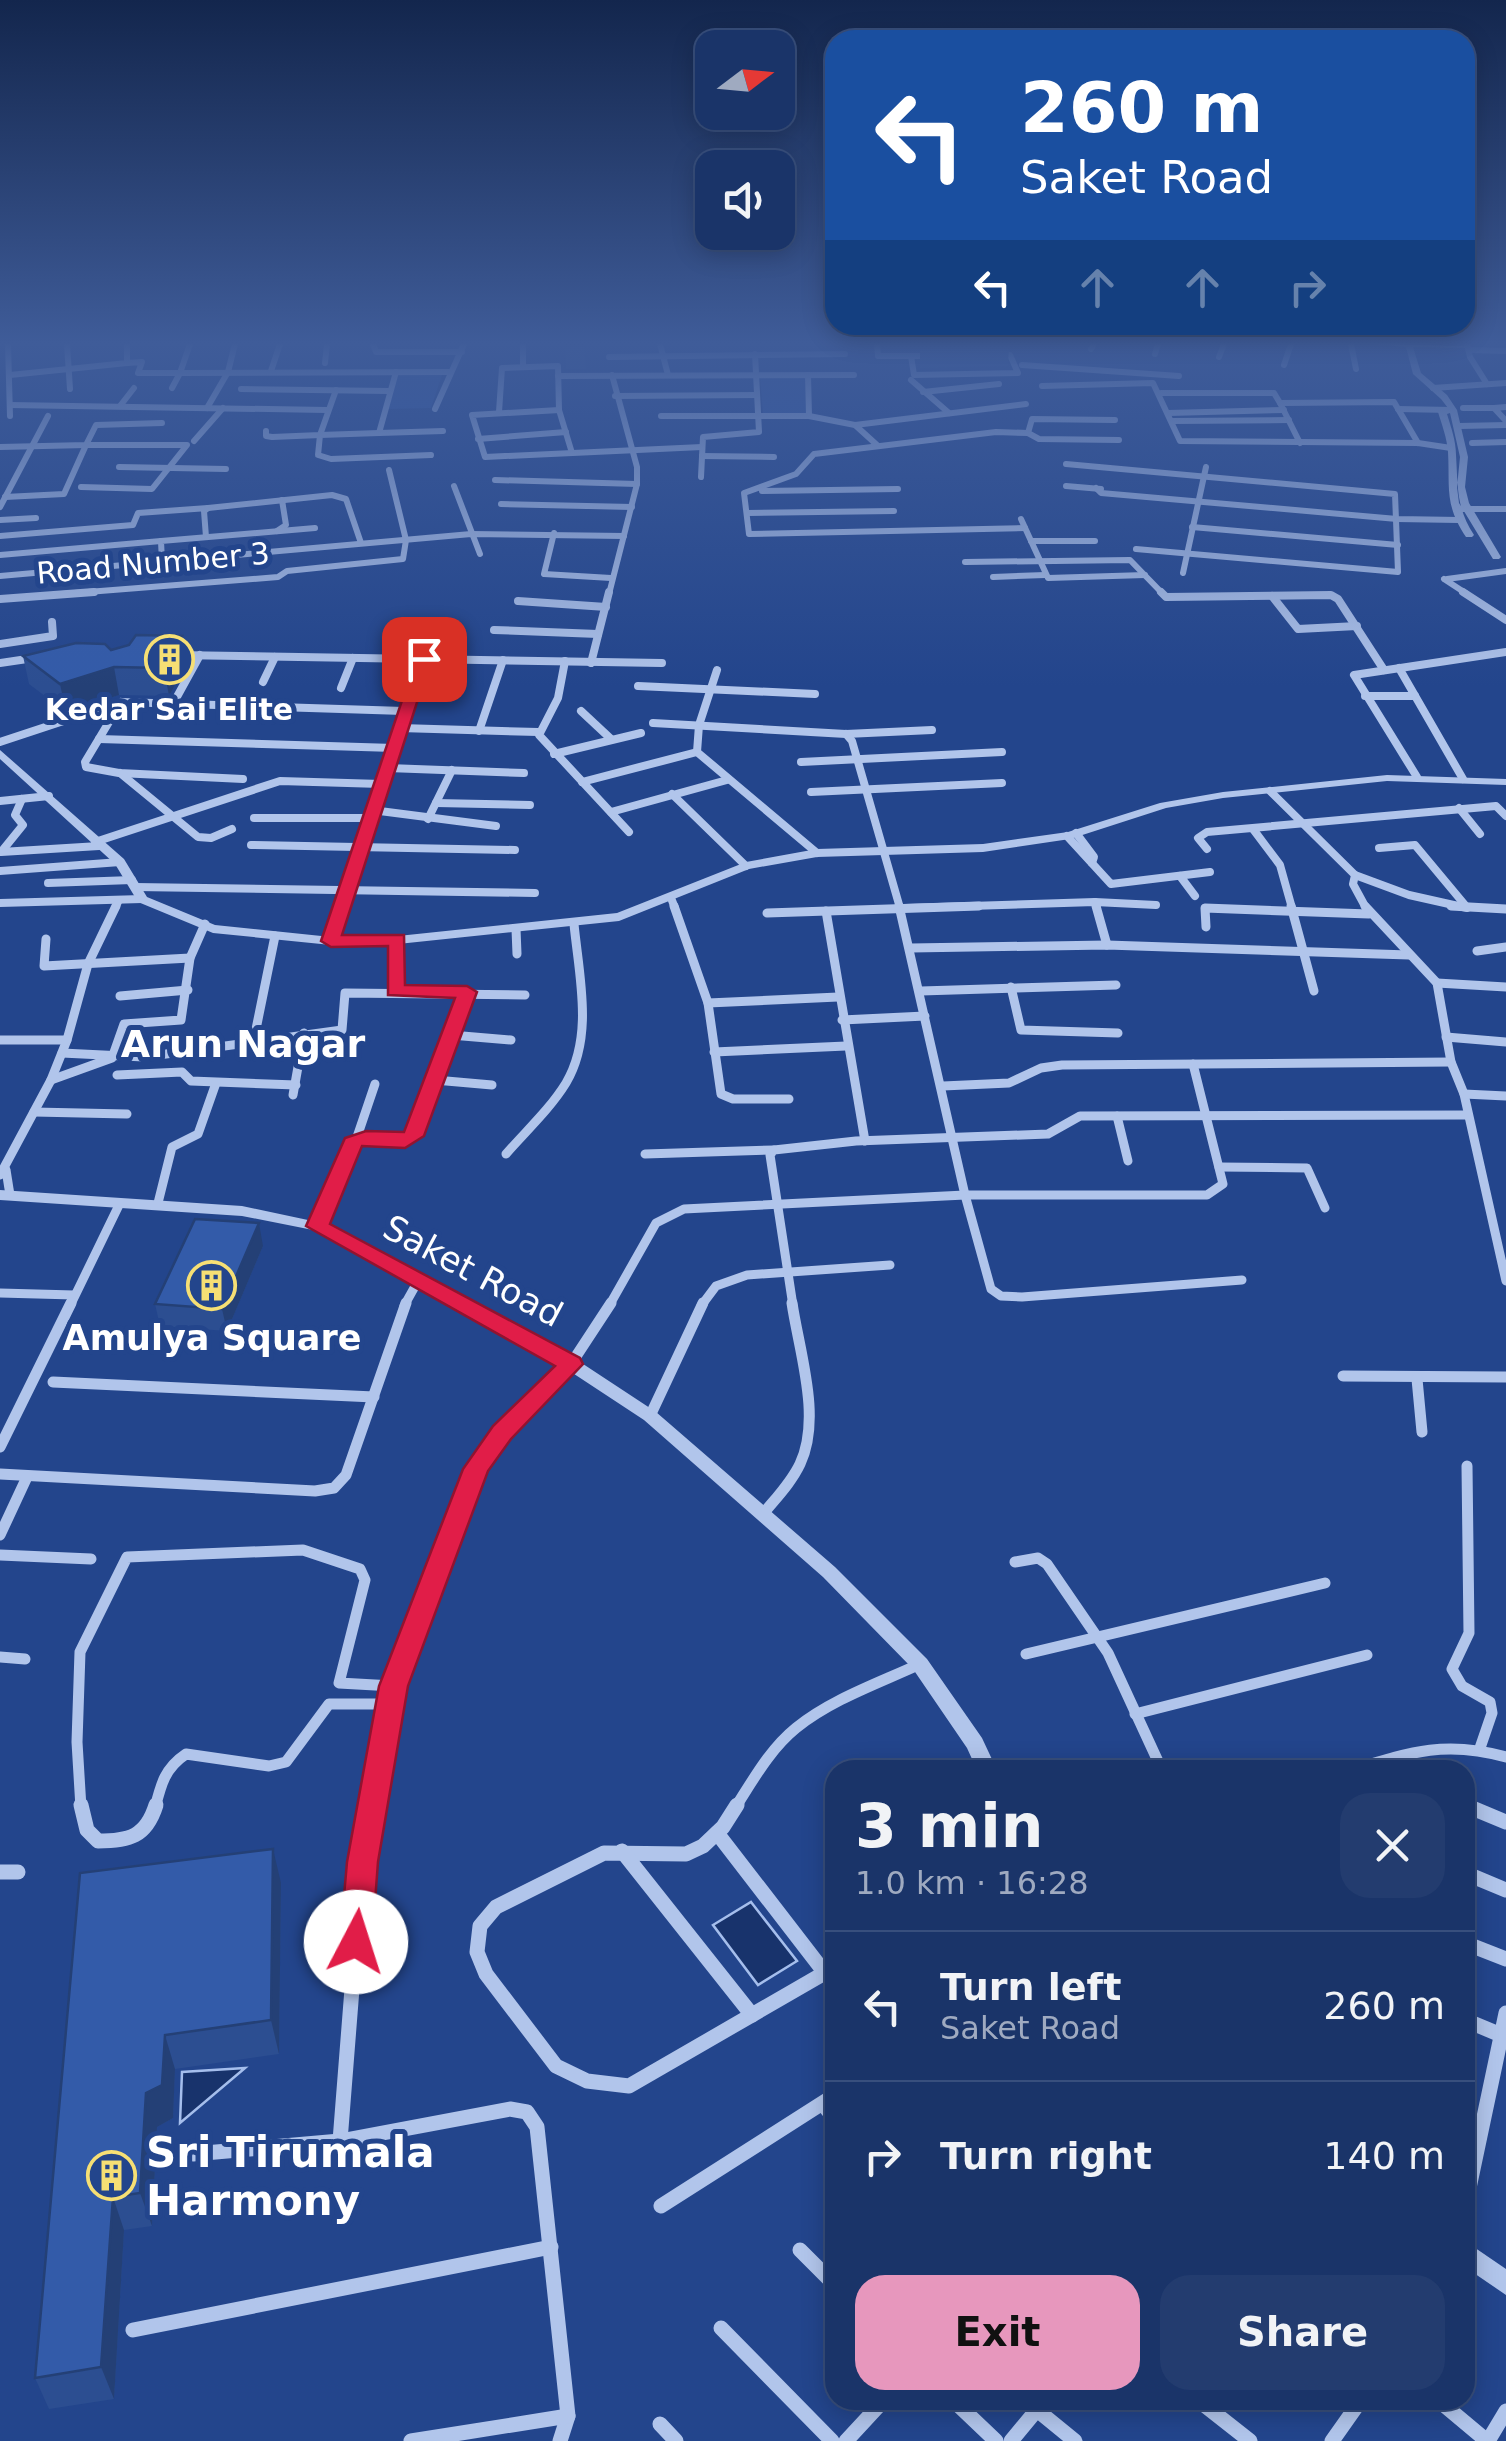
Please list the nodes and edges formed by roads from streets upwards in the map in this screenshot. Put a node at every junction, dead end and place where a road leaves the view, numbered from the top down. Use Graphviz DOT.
graph roads {
  1 [pos="26,458"];
  2 [pos="80,458"];
  3 [pos="177,458"];
  4 [pos="633,458"];
  5 [pos="702,458"];
  6 [pos="810,458"];
  7 [pos="1450,458"];
  8 [pos="1465,458"];
  9 [pos="1066,464"];
  10 [pos="120,466"];
  11 [pos="169,468"];
  12 [pos="226,470"];
  13 [pos="389,470"];
  14 [pos="1205,471"];
  15 [pos="700,477"];
  16 [pos="494,480"];
  17 [pos="637,484"];
  18 [pos="454,486"];
  19 [pos="765,486"];
  20 [pos="898,486"];
  21 [pos="1066,486"];
  22 [pos="81,487"];
  23 [pos="866,487"];
  24 [pos="751,491"];
  25 [pos="6,497"];
  26 [pos="282,500"];
  27 [pos="1198,500"];
  28 [pos="501,504"];
  29 [pos="0,507"];
  30 [pos="208,508"];
  31 [pos="632,508"];
  32 [pos="1466,509"];
  33 [pos="1506,509"];
  34 [pos="894,510"];
  35 [pos="746,513"];
  36 [pos="1457,514"];
  37 [pos="1397,516"];
  38 [pos="36,518"];
  39 [pos="1021,519"];
  40 [pos="0,520"];
  41 [pos="1192,527"];
  42 [pos="315,528"];
  43 [pos="1025,528"];
  44 [pos="276,531"];
  45 [pos="554,532"];
  46 [pos="471,534"];
  47 [pos="0,536"];
  48 [pos="624,536"];
  49 [pos="206,537"];
  50 [pos="406,540"];
  51 [pos="1095,540"];
  52 [pos="161,541"];
  53 [pos="1031,542"];
  54 [pos="361,543"];
  55 [pos="1398,546"];
  56 [pos="1136,548"];
  57 [pos="280,552"];
  58 [pos="1186,553"];
  59 [pos="480,554"];
  60 [pos="0,555"];
  61 [pos="162,562"];
  62 [pos="965,562"];
  63 [pos="1040,562"];
  64 [pos="1503,564"];
  65 [pos="287,571"];
  66 [pos="1183,574"];
  67 [pos="1044,575"];
  68 [pos="1145,575"];
  69 [pos="0,576"];
  70 [pos="994,577"];
  71 [pos="611,578"];
  72 [pos="1272,596"];
  73 [pos="0,599"];
  74 [pos="518,602"];
  75 [pos="606,607"];
  76 [pos="1506,620"];
  77 [pos="52,622"];
  78 [pos="1357,626"];
  79 [pos="494,630"];
  80 [pos="435,631"];
  81 [pos="598,634"];
  82 [pos="53,636"];
  83 [pos="0,644"];
  84 [pos="1506,652"];
  85 [pos="60,654"];
  86 [pos="163,655"];
  87 [pos="200,655"];
  88 [pos="45,656"];
  89 [pos="275,656"];
  90 [pos="353,658"];
  91 [pos="424,659"];
  92 [pos="503,660"];
  93 [pos="564,661"];
  94 [pos="662,662"];
  95 [pos="0,663"];
  96 [pos="591,663"];
  97 [pos="1399,668"];
  98 [pos="717,670"];
  99 [pos="1384,670"];
  100 [pos="262,682"];
  101 [pos="638,686"];
  102 [pos="341,688"];
  103 [pos="711,690"];
  104 [pos="815,694"];
  105 [pos="1365,696"];
  106 [pos="1415,696"];
  107 [pos="121,702"];
  108 [pos="173,704"];
  109 [pos="404,711"];
  110 [pos="581,712"];
  111 [pos="654,723"];
  112 [pos="700,726"];
  113 [pos="400,728"];
  114 [pos="932,730"];
  115 [pos="480,732"];
  116 [pos="641,733"];
  117 [pos="846,734"];
  118 [pos="539,735"];
  119 [pos="99,739"];
  120 [pos="611,739"];
  121 [pos="0,742"];
  122 [pos="394,748"];
  123 [pos="697,752"];
  124 [pos="1002,752"];
  125 [pos="0,753"];
  126 [pos="554,754"];
  127 [pos="856,760"];
  128 [pos="801,762"];
  129 [pos="388,768"];
  130 [pos="452,770"];
  131 [pos="119,773"];
  132 [pos="524,773"];
  133 [pos="1417,777"];
  134 [pos="244,778"];
  135 [pos="1464,779"];
  136 [pos="726,780"];
  137 [pos="582,782"];
  138 [pos="1506,782"];
  139 [pos="1002,783"];
  140 [pos="381,784"];
  141 [pos="864,790"];
  142 [pos="1270,791"];
  143 [pos="811,792"];
  144 [pos="672,794"];
  145 [pos="49,796"];
  146 [pos="22,799"];
  147 [pos="0,801"];
  148 [pos="436,803"];
  149 [pos="530,806"];
  150 [pos="1459,808"];
  151 [pos="611,812"];
  152 [pos="371,814"];
  153 [pos="1506,816"];
  154 [pos="172,817"];
  155 [pos="254,818"];
  156 [pos="428,819"];
  157 [pos="1308,825"];
  158 [pos="496,826"];
  159 [pos="232,829"];
  160 [pos="1253,829"];
  161 [pos="629,832"];
  162 [pos="1072,834"];
  163 [pos="1480,834"];
  164 [pos="97,844"];
  165 [pos="251,844"];
  166 [pos="364,848"];
  167 [pos="1379,848"];
  168 [pos="1207,849"];
  169 [pos="515,850"];
  170 [pos="0,852"];
  171 [pos="881,852"];
  172 [pos="817,853"];
  173 [pos="120,862"];
  174 [pos="746,866"];
  175 [pos="0,871"];
  176 [pos="1210,872"];
  177 [pos="1356,875"];
  178 [pos="1180,876"];
  179 [pos="48,883"];
  180 [pos="348,888"];
  181 [pos="136,889"];
  182 [pos="534,892"];
  183 [pos="1195,896"];
  184 [pos="666,900"];
  185 [pos="118,902"];
  186 [pos="1095,902"];
  187 [pos="0,903"];
  188 [pos="1156,905"];
  189 [pos="1467,907"];
  190 [pos="899,908"];
  191 [pos="1292,910"];
  192 [pos="1501,910"];
  193 [pos="826,911"];
  194 [pos="766,913"];
  195 [pos="1369,914"];
  196 [pos="1506,921"];
  197 [pos="205,924"];
  198 [pos="574,924"];
  199 [pos="1206,927"];
  200 [pos="516,929"];
  201 [pos="275,936"];
  202 [pos="46,938"];
  203 [pos="398,940"];
  204 [pos="331,941"];
  205 [pos="1107,945"];
  206 [pos="1506,947"];
  207 [pos="910,948"];
  208 [pos="1477,951"];
  209 [pos="1304,953"];
  210 [pos="516,954"];
  211 [pos="1410,955"];
  212 [pos="190,958"];
  213 [pos="88,964"];
  214 [pos="1436,983"];
  215 [pos="1116,985"];
  216 [pos="1506,987"];
  217 [pos="1011,988"];
  218 [pos="188,990"];
  219 [pos="395,991"];
  220 [pos="921,991"];
  221 [pos="1314,991"];
  222 [pos="467,992"];
  223 [pos="525,995"];
  224 [pos="120,996"];
  225 [pos="838,997"];
  226 [pos="708,1003"];
  227 [pos="925,1016"];
  228 [pos="842,1020"];
  229 [pos="304,1033"];
  230 [pos="1118,1033"];
  231 [pos="451,1035"];
  232 [pos="1446,1037"];
  233 [pos="254,1039"];
  234 [pos="0,1040"];
  235 [pos="67,1040"];
  236 [pos="511,1040"];
  237 [pos="1506,1042"];
  238 [pos="846,1046"];
  239 [pos="714,1052"];
  240 [pos="62,1053"];
  241 [pos="112,1058"];
  242 [pos="1451,1062"];
  243 [pos="1193,1064"];
  244 [pos="117,1075"];
  245 [pos="51,1080"];
  246 [pos="435,1080"];
  247 [pos="216,1083"];
  248 [pos="375,1084"];
  249 [pos="492,1085"];
  250 [pos="943,1086"];
  251 [pos="1464,1094"];
  252 [pos="1506,1096"];
  253 [pos="789,1099"];
  254 [pos="34,1112"];
  255 [pos="128,1114"];
  256 [pos="1203,1114"];
  257 [pos="1467,1115"];
  258 [pos="1118,1116"];
  259 [pos="954,1137"];
  260 [pos="356,1140"];
  261 [pos="865,1140"];
  262 [pos="774,1150"];
  263 [pos="506,1154"];
  264 [pos="645,1154"];
  265 [pos="1128,1161"];
  266 [pos="1219,1167"];
  267 [pos="3,1173"];
  268 [pos="5,1195"];
  269 [pos="964,1196"];
  270 [pos="120,1203"];
  271 [pos="158,1203"];
  272 [pos="774,1204"];
  273 [pos="1325,1208"];
  274 [pos="317,1226"];
  275 [pos="890,1264"];
  276 [pos="786,1271"];
  277 [pos="1242,1280"];
  278 [pos="418,1281"];
  279 [pos="1506,1282"];
  280 [pos="0,1293"];
  281 [pos="74,1295"];
  282 [pos="571,1364"];
  283 [pos="1343,1376"];
  284 [pos="1506,1377"];
  285 [pos="1417,1380"];
  286 [pos="53,1382"];
  287 [pos="374,1397"];
  288 [pos="650,1416"];
  289 [pos="1422,1432"];
  290 [pos="0,1447"];
  291 [pos="1468,1466"];
  292 [pos="0,1474"];
  293 [pos="26,1477"];
  294 [pos="763,1514"];
  295 [pos="0,1535"];
  296 [pos="0,1555"];
  297 [pos="91,1559"];
  298 [pos="1016,1562"];
  299 [pos="1325,1584"];
  300 [pos="1097,1636"];
  301 [pos="1026,1654"];
  302 [pos="1367,1655"];
  303 [pos="0,1657"];
  304 [pos="25,1659"];
  305 [pos="920,1664"];
  306 [pos="339,1683"];
  307 [pos="393,1686"];
  308 [pos="328,1704"];
  309 [pos="390,1704"];
  310 [pos="1135,1714"];
  311 [pos="1480,1748"];
  312 [pos="1506,1757"];
  313 [pos="982,1760"];
  314 [pos="1157,1760"];
  315 [pos="1387,1760"];
  316 [pos="1475,1809"];
  317 [pos="1506,1822"];
  318 [pos="716,1833"];
  319 [pos="622,1851"];
  320 [pos="0,1872"];
  321 [pos="18,1872"];
  322 [pos="1475,1876"];
  323 [pos="1506,1890"];
  324 [pos="1475,1946"];
  325 [pos="1506,1958"];
  326 [pos="825,1964"];
  327 [pos="825,1973"];
  328 [pos="1506,2013"];
  329 [pos="752,2015"];
  330 [pos="1475,2024"];
  331 [pos="1502,2034"];
  332 [pos="825,2103"];
  333 [pos="340,2141"];
  334 [pos="193,2154"];
  335 [pos="1475,2160"];
  336 [pos="661,2206"];
  337 [pos="551,2247"];
  338 [pos="800,2250"];
  339 [pos="1475,2260"];
  340 [pos="825,2275"];
  341 [pos="1506,2284"];
  342 [pos="721,2328"];
  343 [pos="133,2330"];
  344 [pos="875,2410"];
  345 [pos="963,2410"];
  346 [pos="1036,2410"];
  347 [pos="1045,2410"];
  348 [pos="1211,2410"];
  349 [pos="1354,2410"];
  350 [pos="1450,2410"];
  351 [pos="1506,2411"];
  352 [pos="568,2416"];
  353 [pos="660,2424"];
  354 [pos="411,2441"];
  355 [pos="560,2441"];
  356 [pos="676,2441"];
  357 [pos="832,2441"];
  358 [pos="846,2441"];
  359 [pos="996,2441"];
  360 [pos="1011,2441"];
  361 [pos="1075,2441"];
  362 [pos="1250,2441"];
  363 [pos="1332,2441"];
  364 [pos="1488,2441"];
  1 -- 25 [label="street"];
  2 -- 25 [label="street"];
  3 -- 11 [label="street"];
  4 -- 17 [label="street"];
  5 -- 15 [label="street"];
  6 -- 19 [label="street"];
  7 -- 36 [label="street"];
  8 -- 32 [label="street"];
  9 -- 14 [label="street"];
  10 -- 11 [label="street"];
  11 -- 12 [label="street"];
  11 -- 22 [label="street"];
  13 -- 50 [label="street"];
  14 -- 27 [label="street"];
  14 -- 37 [label="street"];
  16 -- 17 [label="street"];
  17 -- 31 [label="street"];
  18 -- 46 [label="street"];
  19 -- 23 [label="street"];
  19 -- 24 [label="street"];
  20 -- 23 [label="street"];
  21 -- 27 [label="street"];
  23 -- 24 [label="street"];
  24 -- 35 [label="street"];
  25 -- 29 [label="street"];
  26 -- 30 [label="street"];
  26 -- 44 [label="street"];
  26 -- 54 [label="street"];
  27 -- 37 [label="street"];
  27 -- 41 [label="street"];
  28 -- 31 [label="street"];
  30 -- 47 [label="street"];
  30 -- 49 [label="street"];
  31 -- 48 [label="street"];
  32 -- 33 [label="street"];
  32 -- 36 [label="street"];
  32 -- 64 [label="street"];
  34 -- 35 [label="street"];
  35 -- 43 [label="street"];
  36 -- 37 [label="street"];
  36 -- 64 [label="street"];
  37 -- 55 [label="street"];
  38 -- 40 [label="street"];
  39 -- 43 [label="street"];
  41 -- 55 [label="street"];
  41 -- 58 [label="street"];
  42 -- 44 [label="street"];
  43 -- 53 [label="street"];
  44 -- 49 [label="street"];
  45 -- 46 [label="street"];
  45 -- 48 [label="street"];
  45 -- 71 [label="street"];
  46 -- 50 [label="street"];
  46 -- 59 [label="street"];
  48 -- 71 [label="street"];
  49 -- 52 [label="street"];
  50 -- 54 [label="street"];
  50 -- 65 [label="street"];
  51 -- 53 [label="street"];
  52 -- 60 [label="street"];
  52 -- 61 [label="street"];
  53 -- 63 [label="street"];
  54 -- 57 [label="street"];
  55 -- 58 [label="street"];
  56 -- 58 [label="street"];
  57 -- 61 [label="street"];
  57 -- 65 [label="street, Road Number 3"];
  58 -- 66 [label="street"];
  61 -- 69 [label="street"];
  62 -- 63 [label="street"];
  63 -- 67 [label="street"];
  63 -- 68 [label="street"];
  64 -- 76 [label="street"];
  65 -- 73 [label="street, Road Number 3"];
  67 -- 68 [label="street"];
  67 -- 70 [label="street"];
  68 -- 72 [label="street"];
  71 -- 75 [label="street"];
  72 -- 78 [label="street"];
  72 -- 78 [label="street"];
  74 -- 75 [label="street"];
  75 -- 81 [label="street"];
  77 -- 82 [label="street"];
  78 -- 99 [label="street"];
  79 -- 81 [label="street"];
  80 -- 91 [label="street"];
  81 -- 96 [label="street"];
  82 -- 83 [label="street"];
  82 -- 85 [label="street"];
  84 -- 97 [label="street"];
  86 -- 87 [label="street"];
  87 -- 89 [label="street"];
  87 -- 108 [label="street"];
  88 -- 95 [label="street"];
  89 -- 90 [label="street"];
  89 -- 100 [label="street"];
  90 -- 91 [label="street"];
  90 -- 102 [label="street"];
  91 -- 92 [label="street"];
  91 -- 109 [label="street"];
  92 -- 93 [label="street"];
  92 -- 115 [label="street"];
  93 -- 96 [label="street"];
  93 -- 118 [label="street"];
  94 -- 96 [label="street"];
  97 -- 99 [label="street"];
  97 -- 106 [label="street"];
  98 -- 103 [label="street"];
  99 -- 105 [label="street"];
  101 -- 103 [label="street"];
  103 -- 104 [label="street"];
  103 -- 112 [label="street"];
  105 -- 106 [label="street"];
  105 -- 133 [label="street"];
  106 -- 135 [label="street"];
  107 -- 108 [label="street"];
  107 -- 119 [label="street"];
  107 -- 121 [label="street"];
  108 -- 109 [label="street"];
  109 -- 113 [label="street"];
  110 -- 120 [label="street"];
  111 -- 112 [label="street"];
  112 -- 117 [label="street"];
  112 -- 123 [label="street"];
  113 -- 115 [label="street"];
  113 -- 122 [label="street"];
  114 -- 117 [label="street"];
  115 -- 118 [label="street"];
  116 -- 120 [label="street"];
  117 -- 127 [label="street"];
  118 -- 126 [label="street"];
  119 -- 122 [label="street"];
  119 -- 131 [label="street"];
  120 -- 126 [label="street"];
  122 -- 129 [label="street"];
  123 -- 136 [label="street"];
  123 -- 137 [label="street"];
  124 -- 127 [label="street"];
  125 -- 145 [label="street"];
  126 -- 137 [label="street"];
  127 -- 128 [label="street"];
  127 -- 141 [label="street"];
  129 -- 130 [label="street"];
  129 -- 140 [label="street"];
  130 -- 132 [label="street"];
  130 -- 148 [label="street"];
  131 -- 134 [label="street"];
  131 -- 154 [label="street"];
  133 -- 135 [label="street"];
  133 -- 142 [label="street"];
  135 -- 138 [label="street"];
  136 -- 144 [label="street"];
  136 -- 172 [label="street"];
  137 -- 151 [label="street"];
  139 -- 141 [label="street"];
  140 -- 152 [label="street"];
  140 -- 154 [label="street"];
  141 -- 143 [label="street"];
  141 -- 171 [label="street"];
  142 -- 157 [label="street"];
  142 -- 162 [label="street"];
  144 -- 151 [label="street"];
  144 -- 174 [label="street"];
  145 -- 146 [label="street"];
  145 -- 164 [label="street"];
  146 -- 147 [label="street"];
  146 -- 170 [label="street"];
  148 -- 149 [label="street"];
  148 -- 156 [label="street"];
  150 -- 153 [label="street"];
  150 -- 157 [label="street"];
  150 -- 163 [label="street"];
  151 -- 161 [label="street"];
  152 -- 155 [label="street"];
  152 -- 156 [label="street"];
  152 -- 166 [label="street"];
  154 -- 159 [label="street"];
  154 -- 164 [label="street"];
  156 -- 158 [label="street"];
  157 -- 160 [label="street"];
  157 -- 177 [label="street"];
  160 -- 168 [label="street"];
  160 -- 191 [label="street"];
  162 -- 171 [label="street"];
  162 -- 178 [label="street"];
  164 -- 170 [label="street"];
  164 -- 173 [label="street"];
  165 -- 166 [label="street"];
  166 -- 169 [label="street"];
  166 -- 180 [label="street"];
  167 -- 189 [label="street"];
  171 -- 172 [label="street"];
  171 -- 190 [label="street"];
  172 -- 174 [label="street"];
  173 -- 175 [label="street"];
  173 -- 181 [label="street"];
  174 -- 184 [label="street"];
  176 -- 178 [label="street"];
  177 -- 189 [label="street"];
  177 -- 195 [label="street"];
  178 -- 183 [label="street"];
  179 -- 181 [label="street"];
  180 -- 181 [label="street"];
  180 -- 182 [label="street"];
  180 -- 204 [label="street"];
  181 -- 185 [label="street"];
  181 -- 197 [label="street"];
  184 -- 198 [label="street"];
  184 -- 226 [label="street"];
  185 -- 187 [label="street"];
  185 -- 213 [label="street"];
  186 -- 188 [label="street"];
  186 -- 190 [label="street"];
  186 -- 205 [label="street"];
  189 -- 192 [label="street"];
  190 -- 193 [label="street"];
  190 -- 207 [label="street"];
  191 -- 195 [label="street"];
  191 -- 199 [label="street"];
  191 -- 209 [label="street"];
  192 -- 196 [label="street"];
  193 -- 194 [label="street"];
  193 -- 225 [label="street"];
  195 -- 211 [label="street"];
  197 -- 201 [label="street"];
  197 -- 212 [label="street"];
  198 -- 200 [label="street"];
  198 -- 263 [label="street"];
  200 -- 203 [label="street"];
  200 -- 210 [label="street"];
  201 -- 204 [label="street"];
  201 -- 233 [label="street"];
  202 -- 213 [label="street"];
  203 -- 204 [label="street"];
  203 -- 219 [label="street"];
  205 -- 207 [label="street"];
  205 -- 209 [label="street"];
  206 -- 208 [label="street"];
  207 -- 220 [label="street"];
  209 -- 211 [label="street"];
  209 -- 221 [label="street"];
  211 -- 214 [label="street"];
  212 -- 213 [label="street"];
  212 -- 218 [label="street"];
  213 -- 235 [label="street"];
  214 -- 216 [label="street"];
  214 -- 232 [label="street"];
  215 -- 217 [label="street"];
  217 -- 220 [label="street"];
  217 -- 230 [label="street"];
  218 -- 224 [label="street"];
  218 -- 241 [label="street"];
  219 -- 222 [label="street"];
  219 -- 229 [label="street"];
  220 -- 227 [label="street"];
  222 -- 223 [label="street"];
  222 -- 231 [label="street"];
  225 -- 226 [label="street"];
  225 -- 228 [label="street"];
  226 -- 239 [label="street"];
  227 -- 228 [label="street"];
  227 -- 250 [label="street"];
  228 -- 238 [label="street"];
  229 -- 233 [label="street"];
  229 -- 247 [label="street"];
  231 -- 236 [label="street"];
  231 -- 246 [label="street"];
  232 -- 237 [label="street"];
  232 -- 242 [label="street"];
  233 -- 241 [label="street"];
  234 -- 235 [label="street"];
  235 -- 240 [label="street"];
  238 -- 239 [label="street"];
  238 -- 261 [label="street"];
  239 -- 253 [label="street"];
  240 -- 241 [label="street"];
  240 -- 245 [label="street"];
  241 -- 245 [label="street"];
  242 -- 243 [label="street"];
  242 -- 251 [label="street"];
  243 -- 250 [label="street"];
  243 -- 256 [label="street"];
  244 -- 247 [label="street"];
  245 -- 254 [label="street"];
  246 -- 249 [label="street"];
  246 -- 260 [label="street"];
  247 -- 271 [label="street"];
  248 -- 260 [label="street"];
  250 -- 259 [label="street"];
  251 -- 252 [label="street"];
  251 -- 257 [label="street"];
  254 -- 255 [label="street"];
  254 -- 267 [label="street"];
  256 -- 257 [label="street"];
  256 -- 258 [label="street"];
  256 -- 266 [label="street"];
  257 -- 279 [label="street"];
  258 -- 259 [label="street"];
  258 -- 265 [label="street"];
  259 -- 261 [label="street"];
  259 -- 269 [label="street"];
  260 -- 274 [label="street"];
  261 -- 262 [label="street"];
  262 -- 264 [label="street"];
  262 -- 272 [label="street"];
  266 -- 269 [label="street"];
  266 -- 273 [label="street"];
  267 -- 268 [label="street"];
  268 -- 270 [label="street, Saket Road"];
  269 -- 272 [label="street"];
  269 -- 277 [label="street"];
  270 -- 271 [label="street, Saket Road"];
  270 -- 281 [label="street"];
  271 -- 274 [label="street, Saket Road"];
  272 -- 276 [label="street"];
  272 -- 282 [label="street"];
  274 -- 278 [label="street, Saket Road"];
  275 -- 276 [label="street"];
  276 -- 288 [label="street"];
  276 -- 294 [label="street"];
  278 -- 282 [label="street, Saket Road"];
  278 -- 287 [label="street"];
  280 -- 281 [label="street"];
  281 -- 290 [label="street"];
  282 -- 288 [label="street, Saket Road"];
  282 -- 307 [label="street"];
  283 -- 285 [label="street"];
  284 -- 285 [label="street"];
  285 -- 289 [label="street"];
  286 -- 287 [label="street"];
  287 -- 293 [label="street"];
  288 -- 294 [label="street, Saket Road"];
  291 -- 311 [label="street"];
  292 -- 293 [label="street"];
  293 -- 295 [label="street"];
  294 -- 305 [label="street, Saket Road"];
  296 -- 297 [label="street"];
  298 -- 300 [label="street"];
  299 -- 300 [label="street"];
  300 -- 301 [label="street"];
  300 -- 310 [label="street"];
  302 -- 310 [label="street"];
  303 -- 304 [label="street"];
  305 -- 313 [label="street, Saket Road"];
  305 -- 318 [label="street"];
  306 -- 307 [label="street"];
  306 -- 308 [label="street"];
  306 -- 308 [label="street"];
  307 -- 309 [label="street"];
  308 -- 309 [label="street"];
  309 -- 333 [label="street"];
  310 -- 314 [label="street"];
  311 -- 312 [label="street"];
  311 -- 315 [label="street"];
  316 -- 317 [label="street"];
  318 -- 319 [label="street"];
  318 -- 326 [label="street"];
  319 -- 329 [label="street"];
  319 -- 329 [label="street"];
  320 -- 321 [label="street"];
  322 -- 323 [label="street"];
  324 -- 325 [label="street"];
  327 -- 329 [label="street"];
  328 -- 331 [label="street"];
  330 -- 331 [label="street"];
  331 -- 335 [label="street"];
  332 -- 336 [label="street"];
  333 -- 334 [label="street"];
  333 -- 337 [label="street"];
  337 -- 343 [label="street"];
  337 -- 352 [label="street"];
  338 -- 340 [label="street"];
  339 -- 341 [label="street"];
  342 -- 357 [label="street"];
  344 -- 358 [label="street"];
  345 -- 359 [label="street"];
  346 -- 360 [label="street"];
  347 -- 361 [label="street"];
  348 -- 362 [label="street"];
  349 -- 363 [label="street"];
  350 -- 364 [label="street"];
  351 -- 364 [label="street"];
  352 -- 354 [label="street"];
  352 -- 355 [label="street"];
  353 -- 356 [label="street"];
}
